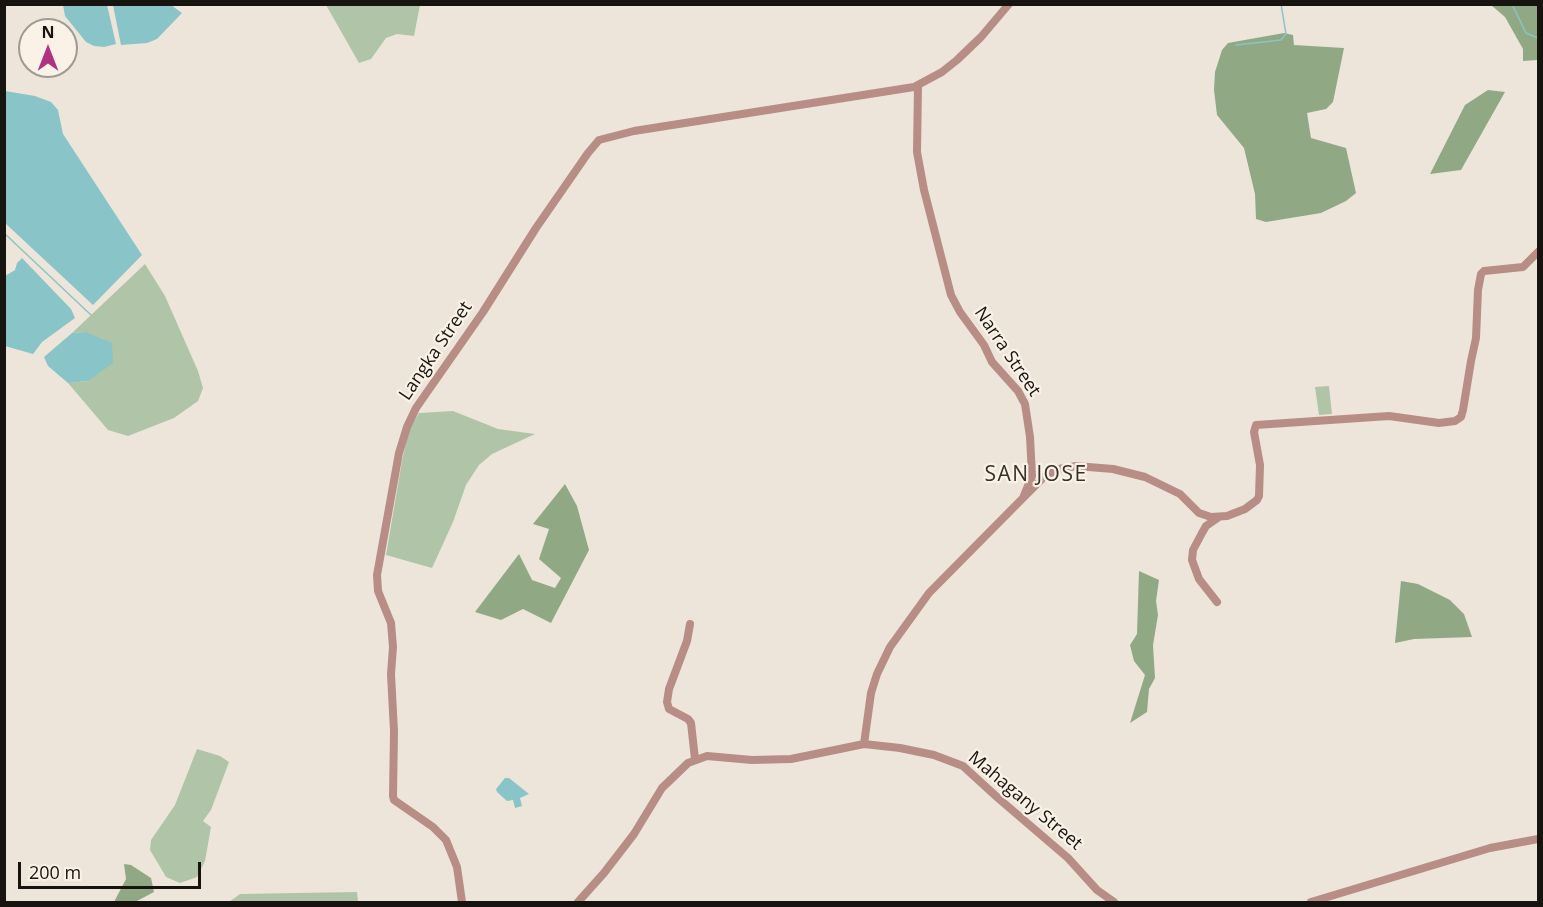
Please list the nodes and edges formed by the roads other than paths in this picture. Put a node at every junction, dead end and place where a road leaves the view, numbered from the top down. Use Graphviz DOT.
graph roads {
  1 [pos="1009,4"];
  2 [pos="918,86"];
  3 [pos="1539,252"];
  4 [pos="1032,468"];
  5 [pos="1046,476"];
  6 [pos="1023,498"];
  7 [pos="1219,517"];
  8 [pos="1217,602"];
  9 [pos="690,624"];
  10 [pos="864,744"];
  11 [pos="695,759"];
  12 [pos="1539,839"];
  13 [pos="462,903"];
  14 [pos="578,903"];
  15 [pos="1114,903"];
  16 [pos="1311,903"];
  1 -- 2 [label="street"];
  2 -- 4 [label="street, Narra Street"];
  2 -- 13 [label="street, Langka Street"];
  3 -- 7 [label="street"];
  4 -- 5 [label="street"];
  4 -- 6 [label="street, Narra Street"];
  5 -- 6 [label="street"];
  5 -- 7 [label="street"];
  6 -- 10 [label="street, Narra Street"];
  7 -- 8 [label="street"];
  9 -- 11 [label="street"];
  10 -- 11 [label="street, Mahagany Street"];
  10 -- 15 [label="street, Mahagany Street"];
  11 -- 14 [label="street"];
  12 -- 16 [label="street"];
}
